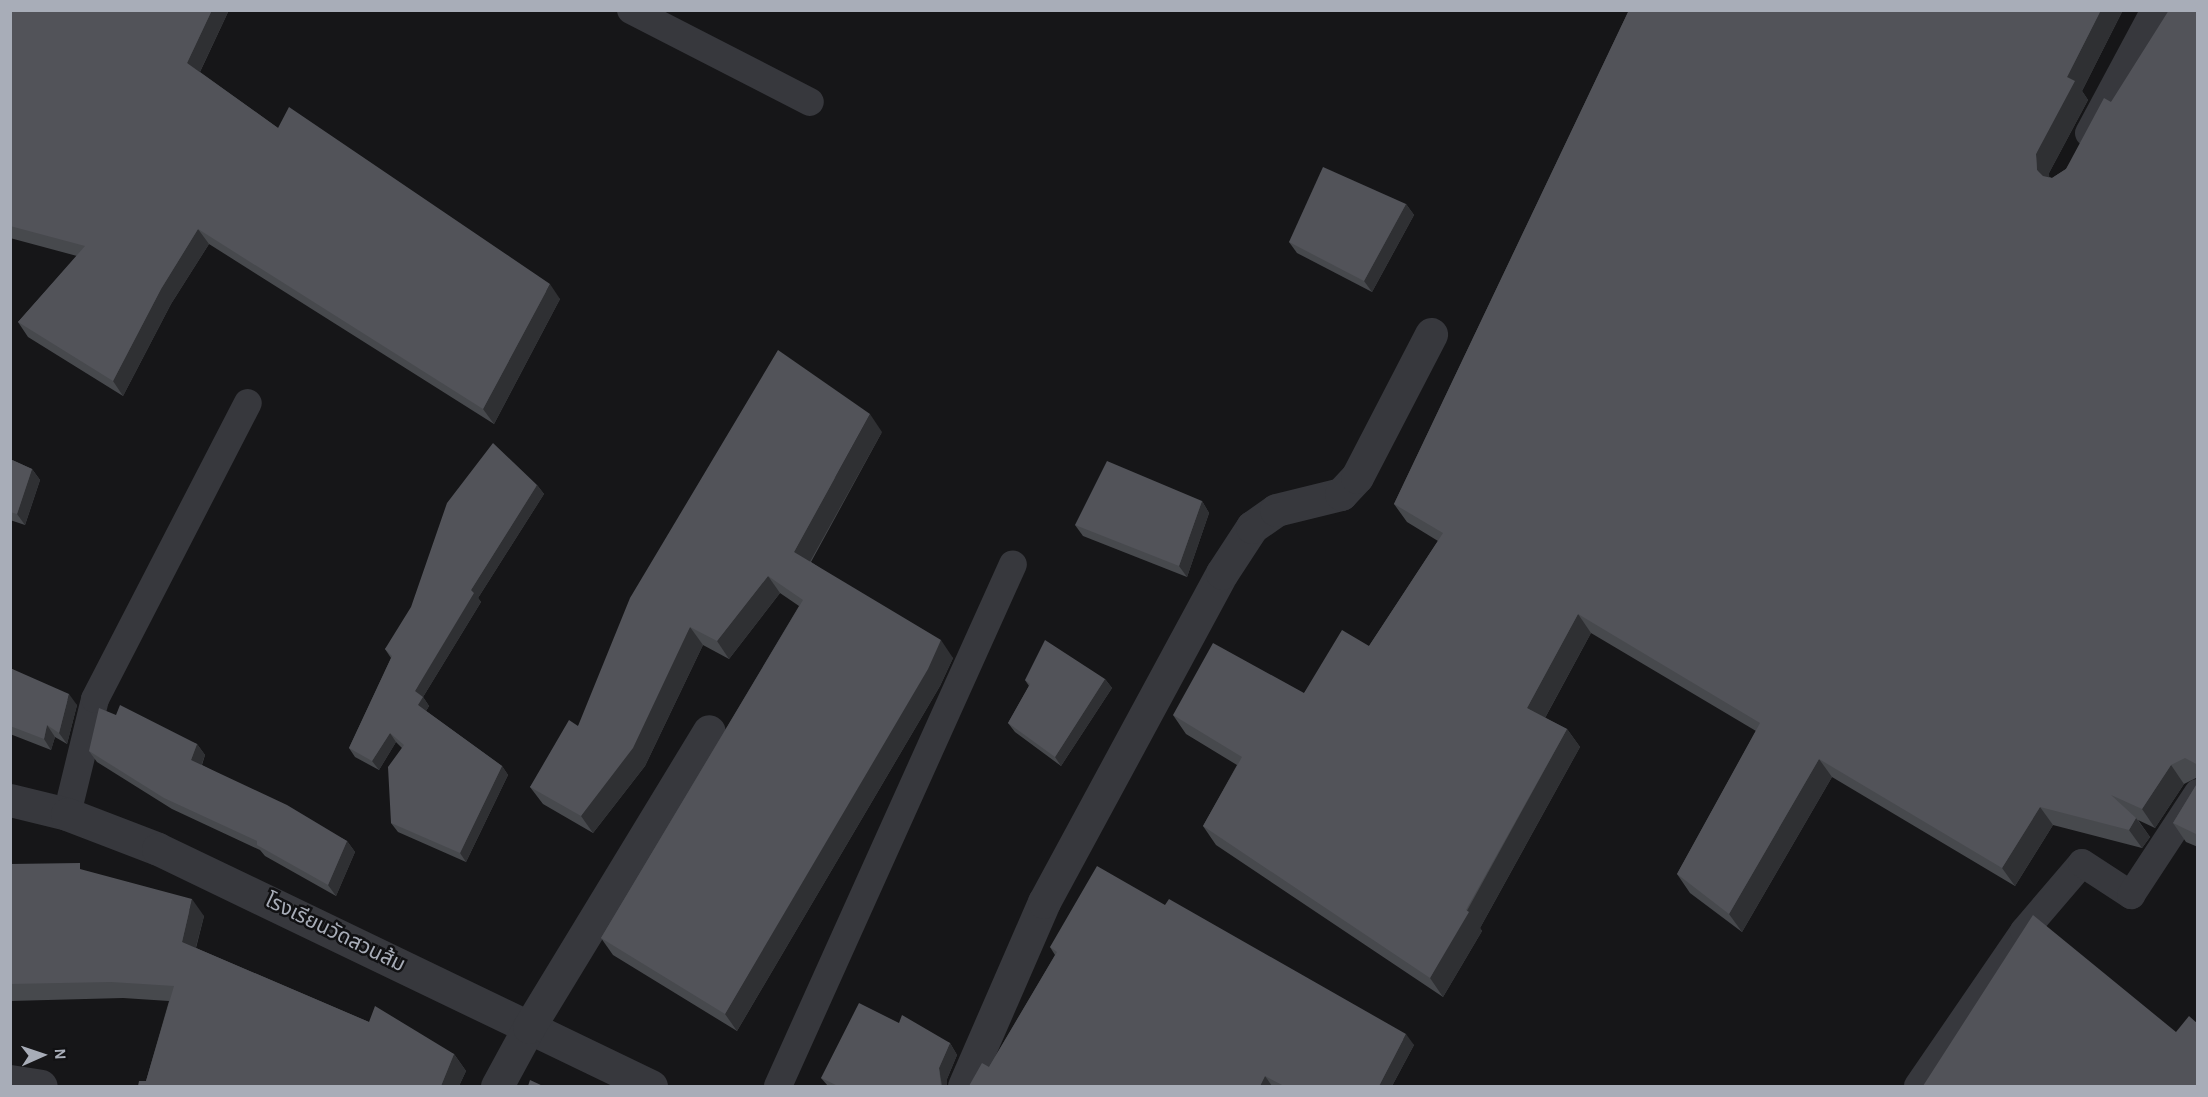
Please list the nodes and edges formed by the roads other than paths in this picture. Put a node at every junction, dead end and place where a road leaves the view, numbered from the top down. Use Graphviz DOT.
graph roads {
  1 [pos="631,10"];
  2 [pos="2155,10"];
  3 [pos="810,102"];
  4 [pos="2076,158"];
  5 [pos="1431,334"];
  6 [pos="248,403"];
  7 [pos="1013,564"];
  8 [pos="709,731"];
  9 [pos="2198,793"];
  10 [pos="10,800"];
  11 [pos="67,814"];
  12 [pos="529,1027"];
  13 [pos="10,1081"];
  14 [pos="41,1086"];
  15 [pos="497,1086"];
  16 [pos="651,1086"];
  17 [pos="778,1086"];
  18 [pos="964,1086"];
  19 [pos="1918,1086"];
  1 -- 3 [label="lane"];
  2 -- 4 [label="lane"];
  5 -- 18 [label="street"];
  6 -- 11 [label="lane"];
  7 -- 17 [label="lane"];
  8 -- 12 [label="street"];
  9 -- 19 [label="lane"];
  10 -- 11 [label="street, โรงเรียนวัดสวนส้ม"];
  11 -- 12 [label="street, โรงเรียนวัดสวนส้ม"];
  12 -- 15 [label="street"];
  12 -- 16 [label="street, โรงเรียนวัดสวนส้ม"];
  13 -- 14 [label="street"];
}
